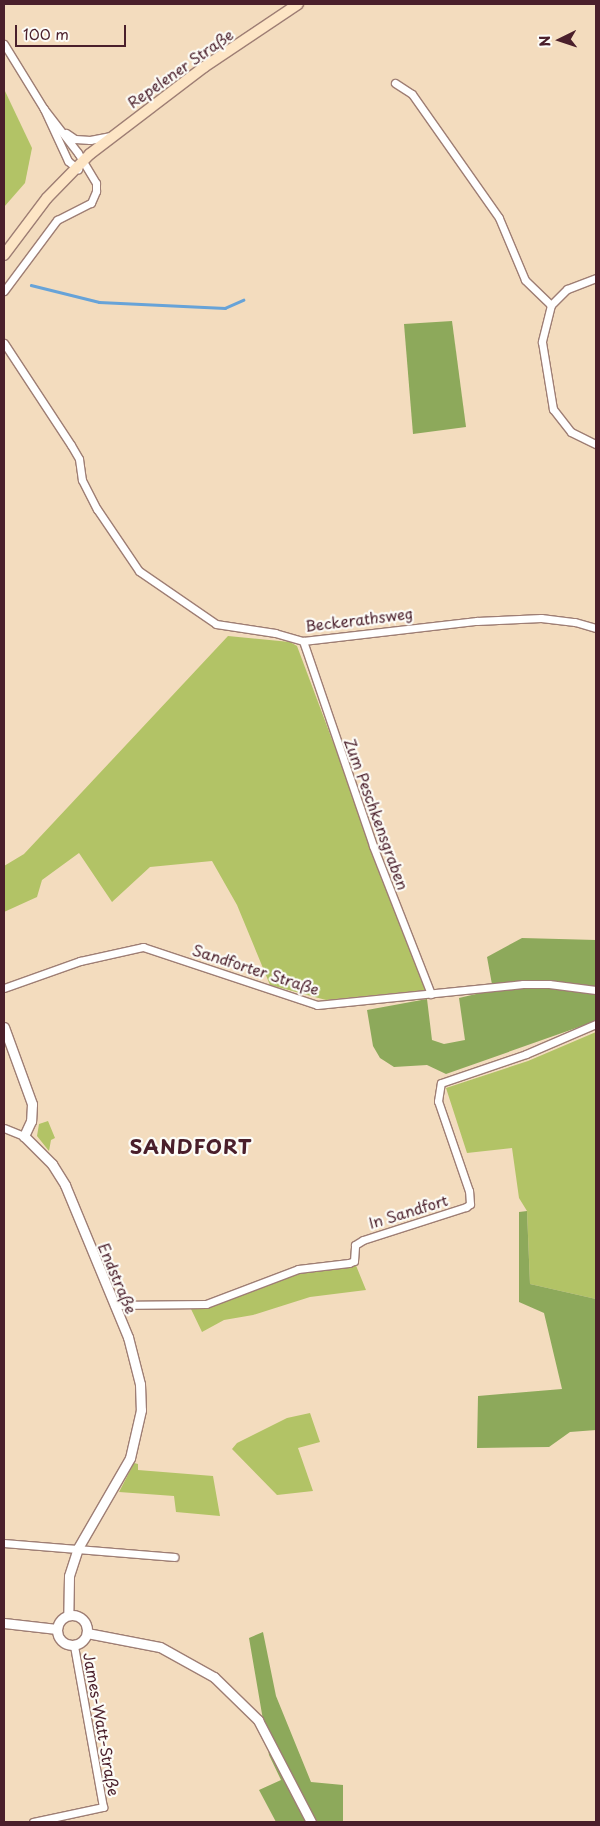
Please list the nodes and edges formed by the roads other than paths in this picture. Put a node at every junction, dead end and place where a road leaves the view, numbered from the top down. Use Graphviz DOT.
graph roads {
  1 [pos="298,4"];
  2 [pos="4,44"];
  3 [pos="395,83"];
  4 [pos="44,109"];
  5 [pos="57,125"];
  6 [pos="111,136"];
  7 [pos="79,164"];
  8 [pos="4,255"];
  9 [pos="596,278"];
  10 [pos="4,291"];
  11 [pos="551,306"];
  12 [pos="4,343"];
  13 [pos="596,444"];
  14 [pos="596,628"];
  15 [pos="303,641"];
  16 [pos="4,988"];
  17 [pos="596,990"];
  18 [pos="431,994"];
  19 [pos="596,1024"];
  20 [pos="4,1027"];
  21 [pos="4,1128"];
  22 [pos="24,1136"];
  23 [pos="114,1305"];
  24 [pos="4,1543"];
  25 [pos="78,1548"];
  26 [pos="174,1557"];
  27 [pos="68,1615"];
  28 [pos="4,1623"];
  29 [pos="57,1629"];
  30 [pos="87,1633"];
  31 [pos="74,1646"];
  32 [pos="33,1822"];
  33 [pos="311,1822"];
  1 -- 6 [label="main road, Repelener Straße"];
  2 -- 4 [label="street"];
  3 -- 11 [label="street"];
  4 -- 5 [label="street"];
  4 -- 7 [label="street"];
  5 -- 6 [label="street"];
  5 -- 7 [label="street"];
  6 -- 7 [label="main road, Repelener Straße"];
  7 -- 8 [label="main road, Repelener Straße"];
  7 -- 10 [label="street"];
  9 -- 11 [label="street"];
  11 -- 13 [label="street"];
  12 -- 15 [label="street, Beckerathsweg"];
  14 -- 15 [label="street, Beckerathsweg"];
  15 -- 18 [label="street, Zum Peschkensgraben"];
  16 -- 18 [label="street, Sandforter Straße"];
  17 -- 18 [label="street, Sandforter Straße"];
  19 -- 23 [label="street, In Sandfort"];
  20 -- 22 [label="street"];
  21 -- 22 [label="street"];
  22 -- 23 [label="street, Endstraße"];
  23 -- 25 [label="street, Endstraße"];
  24 -- 25 [label="street"];
  25 -- 26 [label="street"];
  25 -- 27 [label="street, Endstraße"];
  27 -- 29 [label="street"];
  27 -- 30 [label="street"];
  28 -- 29 [label="street"];
  29 -- 31 [label="street"];
  30 -- 31 [label="street"];
  30 -- 33 [label="street"];
  31 -- 32 [label="street, James-Watt-Straße"];
}
